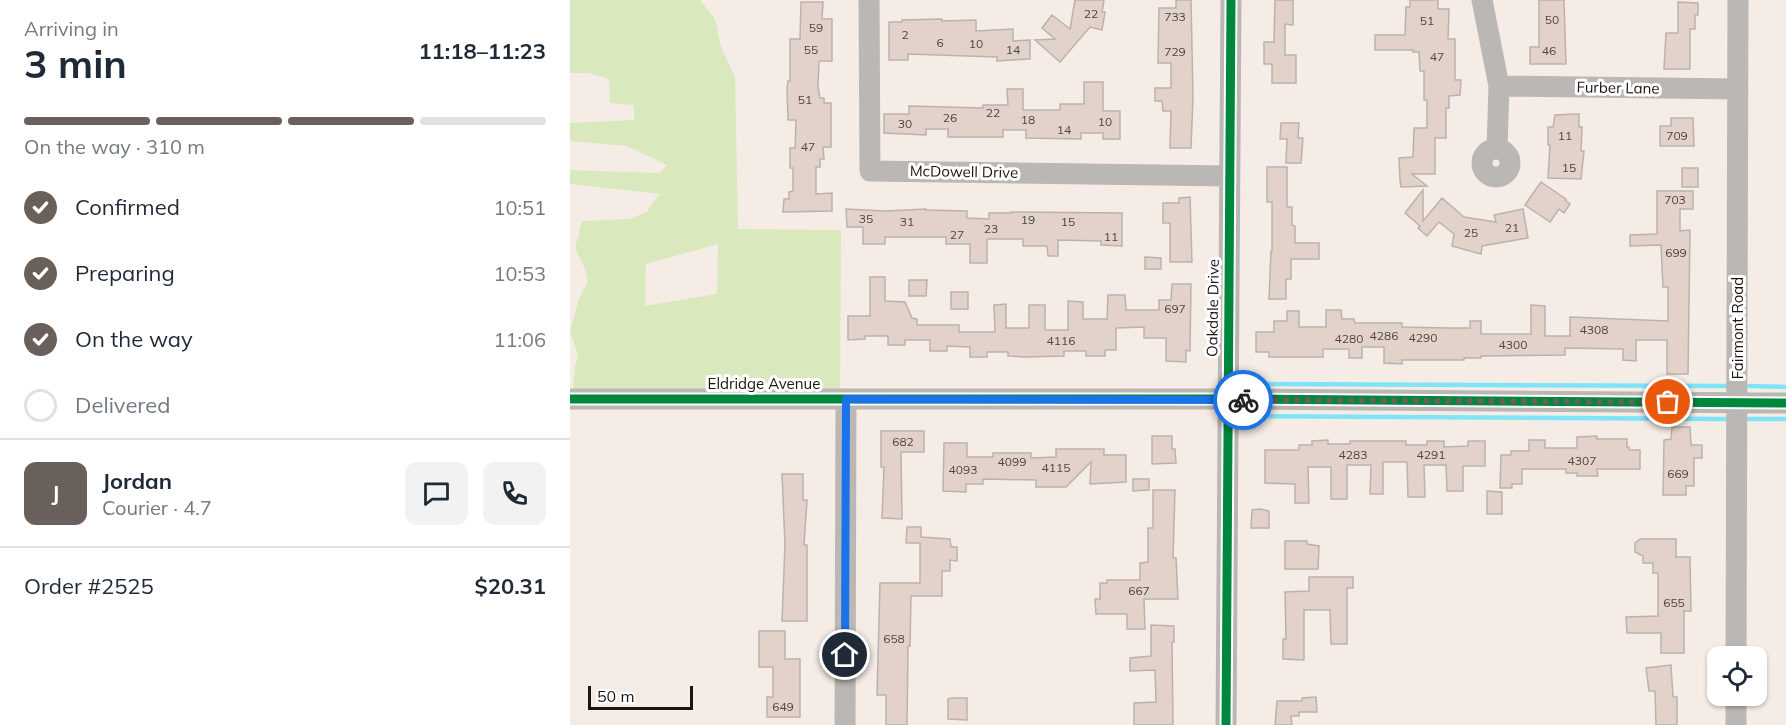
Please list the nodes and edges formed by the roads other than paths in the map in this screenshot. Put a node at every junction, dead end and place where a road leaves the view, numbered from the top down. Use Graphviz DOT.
graph roads {
  1 [pos="869,0"];
  2 [pos="1231,0"];
  3 [pos="1482,0"];
  4 [pos="1738,0"];
  5 [pos="1499,86"];
  6 [pos="1738,89"];
  7 [pos="1497,149"];
  8 [pos="1229,176"];
  9 [pos="570,399"];
  10 [pos="846,399"];
  11 [pos="1227,399"];
  12 [pos="1738,402"];
  13 [pos="1786,403"];
  14 [pos="1736,646"];
  15 [pos="1736,706"];
  16 [pos="845,725"];
  17 [pos="1226,725"];
  18 [pos="1736,725"];
  1 -- 8 [label="street, McDowell Drive"];
  2 -- 8 [label="street, Oakdale Drive"];
  3 -- 5 [label="street"];
  4 -- 6 [label="street, Fairmont Road"];
  5 -- 6 [label="street, Furber Lane"];
  5 -- 7 [label="street"];
  6 -- 12 [label="street, Fairmont Road"];
  8 -- 11 [label="street, Oakdale Drive"];
  9 -- 10 [label="street, Eldridge Avenue"];
  10 -- 11 [label="street, Eldridge Avenue"];
  10 -- 16 [label="street"];
  11 -- 12 [label="street, Eldridge Avenue"];
  11 -- 17 [label="street, Oakdale Drive"];
  12 -- 13 [label="street, Eldridge Avenue"];
  12 -- 14 [label="street, Fairmont Road"];
  15 -- 18 [label="street"];
}
